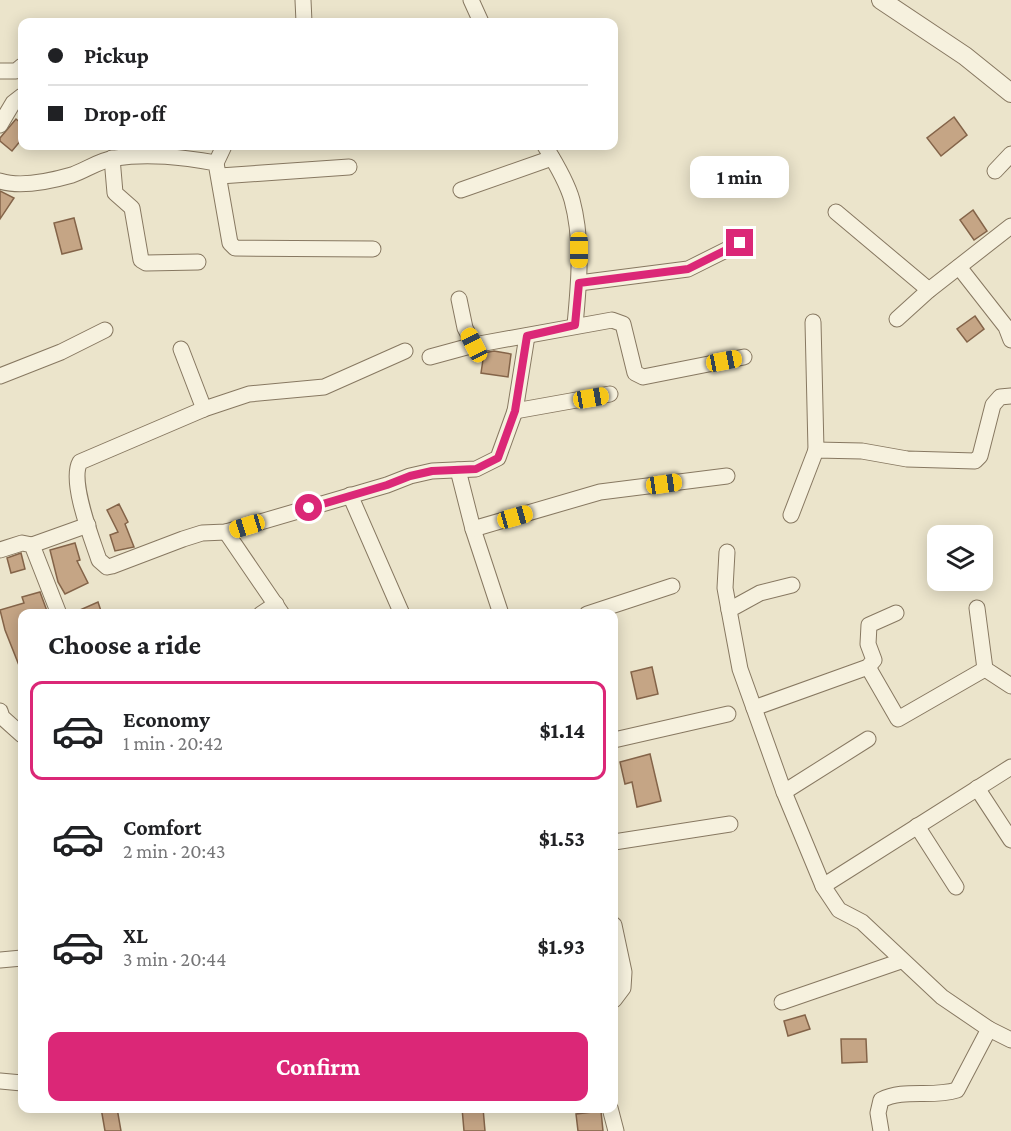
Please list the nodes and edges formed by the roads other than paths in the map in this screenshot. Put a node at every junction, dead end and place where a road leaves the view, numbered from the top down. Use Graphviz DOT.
graph roads {
  1 [pos="303,0"];
  2 [pos="471,0"];
  3 [pos="880,0"];
  4 [pos="304,18"];
  5 [pos="479,18"];
  6 [pos="18,69"];
  7 [pos="0,71"];
  8 [pos="1011,93"];
  9 [pos="18,99"];
  10 [pos="0,125"];
  11 [pos="223,150"];
  12 [pos="549,152"];
  13 [pos="1011,154"];
  14 [pos="112,158"];
  15 [pos="349,166"];
  16 [pos="218,170"];
  17 [pos="995,171"];
  18 [pos="0,181"];
  19 [pos="461,190"];
  20 [pos="836,212"];
  21 [pos="1011,226"];
  22 [pos="740,243"];
  23 [pos="373,249"];
  24 [pos="198,262"];
  25 [pos="959,267"];
  26 [pos="579,283"];
  27 [pos="929,290"];
  28 [pos="459,299"];
  29 [pos="897,319"];
  30 [pos="813,322"];
  31 [pos="575,325"];
  32 [pos="105,330"];
  33 [pos="527,336"];
  34 [pos="1011,340"];
  35 [pos="474,345"];
  36 [pos="182,349"];
  37 [pos="405,351"];
  38 [pos="430,357"];
  39 [pos="744,357"];
  40 [pos="0,376"];
  41 [pos="610,394"];
  42 [pos="1011,396"];
  43 [pos="204,409"];
  44 [pos="515,411"];
  45 [pos="816,450"];
  46 [pos="458,470"];
  47 [pos="728,476"];
  48 [pos="350,495"];
  49 [pos="791,515"];
  50 [pos="88,525"];
  51 [pos="473,529"];
  52 [pos="226,532"];
  53 [pos="32,544"];
  54 [pos="0,550"];
  55 [pos="727,552"];
  56 [pos="792,585"];
  57 [pos="672,586"];
  58 [pos="977,608"];
  59 [pos="57,609"];
  60 [pos="279,609"];
  61 [pos="400,609"];
  62 [pos="499,609"];
  63 [pos="602,609"];
  64 [pos="729,610"];
  65 [pos="896,613"];
  66 [pos="868,667"];
  67 [pos="985,669"];
  68 [pos="1011,686"];
  69 [pos="754,708"];
  70 [pos="728,714"];
  71 [pos="1,715"];
  72 [pos="18,731"];
  73 [pos="618,739"];
  74 [pos="868,739"];
  75 [pos="1011,766"];
  76 [pos="976,789"];
  77 [pos="784,792"];
  78 [pos="730,824"];
  79 [pos="917,826"];
  80 [pos="1011,840"];
  81 [pos="618,841"];
  82 [pos="823,886"];
  83 [pos="956,887"];
  84 [pos="618,944"];
  85 [pos="18,958"];
  86 [pos="0,960"];
  87 [pos="902,961"];
  88 [pos="618,995"];
  89 [pos="782,1002"];
  90 [pos="989,1029"];
  91 [pos="1011,1040"];
  92 [pos="0,1081"];
  93 [pos="18,1083"];
  94 [pos="611,1113"];
  95 [pos="616,1131"];
  96 [pos="881,1131"];
  1 -- 4 [label="street"];
  2 -- 5 [label="street"];
  3 -- 8 [label="street"];
  6 -- 7 [label="street"];
  9 -- 10 [label="street"];
  11 -- 16 [label="street"];
  12 -- 19 [label="street"];
  12 -- 26 [label="street"];
  13 -- 17 [label="street"];
  14 -- 16 [label="street"];
  14 -- 18 [label="street"];
  14 -- 24 [label="street"];
  15 -- 16 [label="street"];
  16 -- 23 [label="street"];
  20 -- 27 [label="street"];
  21 -- 25 [label="street"];
  22 -- 26 [label="street"];
  25 -- 27 [label="street"];
  25 -- 34 [label="street"];
  26 -- 31 [label="street"];
  27 -- 29 [label="street"];
  28 -- 35 [label="street"];
  30 -- 45 [label="street"];
  31 -- 33 [label="street"];
  31 -- 39 [label="street"];
  32 -- 40 [label="street"];
  33 -- 35 [label="street"];
  33 -- 44 [label="street"];
  35 -- 38 [label="street"];
  36 -- 43 [label="street"];
  37 -- 43 [label="street"];
  41 -- 44 [label="street"];
  42 -- 45 [label="street"];
  43 -- 50 [label="street"];
  44 -- 46 [label="street"];
  45 -- 49 [label="street"];
  46 -- 48 [label="street"];
  46 -- 51 [label="street"];
  47 -- 51 [label="street"];
  48 -- 52 [label="street"];
  48 -- 61 [label="street"];
  50 -- 52 [label="street"];
  50 -- 53 [label="street"];
  51 -- 62 [label="street"];
  52 -- 60 [label="street"];
  53 -- 54 [label="street"];
  53 -- 59 [label="street"];
  55 -- 64 [label="street"];
  56 -- 64 [label="street"];
  57 -- 63 [label="street"];
  58 -- 67 [label="street"];
  64 -- 69 [label="street"];
  65 -- 66 [label="street"];
  66 -- 67 [label="street"];
  66 -- 69 [label="street"];
  67 -- 68 [label="street"];
  69 -- 77 [label="street"];
  70 -- 73 [label="street"];
  71 -- 72 [label="street"];
  74 -- 77 [label="street"];
  75 -- 76 [label="street"];
  76 -- 79 [label="street"];
  76 -- 80 [label="street"];
  77 -- 82 [label="street"];
  78 -- 81 [label="street"];
  79 -- 82 [label="street"];
  79 -- 83 [label="street"];
  82 -- 87 [label="street"];
  84 -- 88 [label="street"];
  85 -- 86 [label="street"];
  87 -- 89 [label="street"];
  87 -- 90 [label="street"];
  90 -- 91 [label="street"];
  90 -- 96 [label="street"];
  92 -- 93 [label="street"];
  94 -- 95 [label="street"];
}
